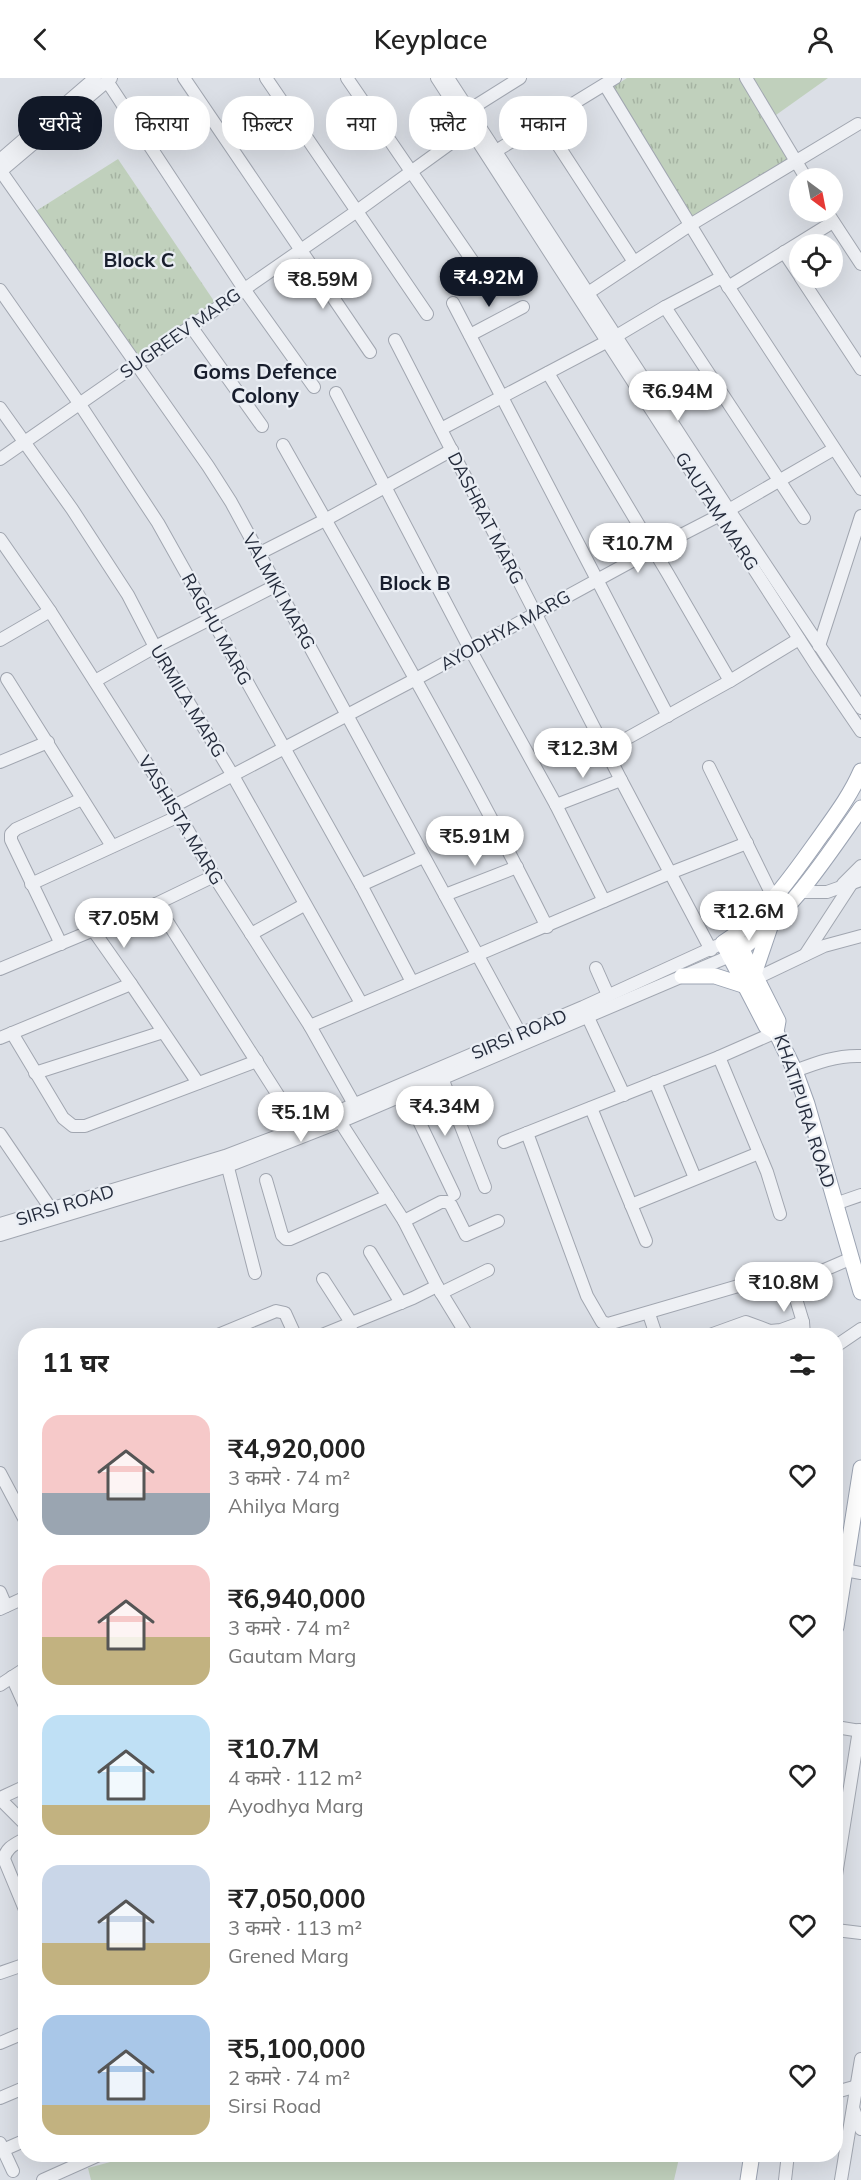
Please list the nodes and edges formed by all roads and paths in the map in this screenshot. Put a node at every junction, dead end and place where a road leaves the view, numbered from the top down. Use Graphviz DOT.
graph roads {
  1 [pos="184,78"];
  2 [pos="266,78"];
  3 [pos="347,78"];
  4 [pos="437,78"];
  5 [pos="448,78"];
  6 [pos="520,78"];
  7 [pos="746,78"];
  8 [pos="98,81"];
  9 [pos="610,81"];
  10 [pos="451,96"];
  11 [pos="460,96"];
  12 [pos="585,96"];
  13 [pos="487,99"];
  14 [pos="858,124"];
  15 [pos="487,147"];
  16 [pos="499,149"];
  17 [pos="440,150"];
  18 [pos="561,150"];
  19 [pos="491,154"];
  20 [pos="795,162"];
  21 [pos="0,168"];
  22 [pos="799,168"];
  23 [pos="410,171"];
  24 [pos="357,211"];
  25 [pos="823,222"];
  26 [pos="833,222"];
  27 [pos="690,225"];
  28 [pos="300,250"];
  29 [pos="784,252"];
  30 [pos="789,260"];
  31 [pos="633,262"];
  32 [pos="861,264"];
  33 [pos="480,272"];
  34 [pos="725,282"];
  35 [pos="807,288"];
  36 [pos="244,289"];
  37 [pos="0,290"];
  38 [pos="588,293"];
  39 [pos="453,303"];
  40 [pos="523,307"];
  41 [pos="664,308"];
  42 [pos="427,314"];
  43 [pos="190,325"];
  44 [pos="470,335"];
  45 [pos="612,339"];
  46 [pos="395,340"];
  47 [pos="370,352"];
  48 [pos="137,363"];
  49 [pos="861,369"];
  50 [pos="548,373"];
  51 [pos="314,387"];
  52 [pos="336,393"];
  53 [pos="501,398"];
  54 [pos="79,403"];
  55 [pos="0,408"];
  56 [pos="262,426"];
  57 [pos="441,429"];
  58 [pos="24,441"];
  59 [pos="283,445"];
  60 [pos="834,449"];
  61 [pos="452,450"];
  62 [pos="0,459"];
  63 [pos="778,481"];
  64 [pos="386,486"];
  65 [pos="861,489"];
  66 [pos="725,513"];
  67 [pos="861,516"];
  68 [pos="804,518"];
  69 [pos="325,520"];
  70 [pos="0,539"];
  71 [pos="654,549"];
  72 [pos="258,554"];
  73 [pos="598,579"];
  74 [pos="275,586"];
  75 [pos="50,611"];
  76 [pos="535,614"];
  77 [pos="211,619"];
  78 [pos="799,639"];
  79 [pos="0,640"];
  80 [pos="819,646"];
  81 [pos="155,647"];
  82 [pos="470,649"];
  83 [pos="7,679"];
  84 [pos="414,680"];
  85 [pos="95,681"];
  86 [pos="730,681"];
  87 [pos="861,708"];
  88 [pos="347,714"];
  89 [pos="668,716"];
  90 [pos="861,731"];
  91 [pos="48,742"];
  92 [pos="284,747"];
  93 [pos="606,750"];
  94 [pos="0,762"];
  95 [pos="709,767"];
  96 [pos="861,771"];
  97 [pos="232,774"];
  98 [pos="621,780"];
  99 [pos="82,799"];
  100 [pos="556,805"];
  101 [pos="861,808"];
  102 [pos="177,811"];
  103 [pos="747,843"];
  104 [pos="112,846"];
  105 [pos="423,856"];
  106 [pos="861,866"];
  107 [pos="517,867"];
  108 [pos="670,873"];
  109 [pos="214,876"];
  110 [pos="857,882"];
  111 [pos="31,884"];
  112 [pos="361,885"];
  113 [pos="840,887"];
  114 [pos="801,892"];
  115 [pos="445,895"];
  116 [pos="774,898"];
  117 [pos="604,901"];
  118 [pos="156,904"];
  119 [pos="304,905"];
  120 [pos="772,921"];
  121 [pos="547,927"];
  122 [pos="93,930"];
  123 [pos="251,934"];
  124 [pos="861,936"];
  125 [pos="61,944"];
  126 [pos="728,947"];
  127 [pos="478,956"];
  128 [pos="804,956"];
  129 [pos="1,965"];
  130 [pos="596,968"];
  131 [pos="682,976"];
  132 [pos="752,979"];
  133 [pos="412,982"];
  134 [pos="131,984"];
  135 [pos="608,995"];
  136 [pos="361,1003"];
  137 [pos="586,1012"];
  138 [pos="310,1026"];
  139 [pos="163,1032"];
  140 [pos="776,1032"];
  141 [pos="520,1033"];
  142 [pos="6,1036"];
  143 [pos="861,1056"];
  144 [pos="718,1057"];
  145 [pos="257,1061"];
  146 [pos="795,1071"];
  147 [pos="35,1073"];
  148 [pos="442,1078"];
  149 [pos="655,1082"];
  150 [pos="198,1083"];
  151 [pos="406,1094"];
  152 [pos="624,1095"];
  153 [pos="354,1104"];
  154 [pos="591,1108"];
  155 [pos="337,1118"];
  156 [pos="298,1128"];
  157 [pos="527,1133"];
  158 [pos="0,1134"];
  159 [pos="504,1142"];
  160 [pos="759,1153"];
  161 [pos="226,1161"];
  162 [pos="695,1178"];
  163 [pos="266,1180"];
  164 [pos="485,1187"];
  165 [pos="454,1194"];
  166 [pos="861,1195"];
  167 [pos="388,1196"];
  168 [pos="835,1204"];
  169 [pos="631,1205"];
  170 [pos="51,1209"];
  171 [pos="780,1214"];
  172 [pos="404,1221"];
  173 [pos="498,1221"];
  174 [pos="0,1224"];
  175 [pos="0,1235"];
  176 [pos="646,1241"];
  177 [pos="370,1252"];
  178 [pos="852,1258"];
  179 [pos="488,1270"];
  180 [pos="255,1273"];
  181 [pos="323,1279"];
  182 [pos="793,1289"];
  183 [pos="439,1290"];
  184 [pos="861,1292"];
  185 [pos="400,1303"];
  186 [pos="649,1314"];
  187 [pos="746,1322"];
  188 [pos="803,1322"];
  189 [pos="352,1324"];
  190 [pos="235,1328"];
  191 [pos="292,1328"];
  192 [pos="341,1328"];
  193 [pos="462,1328"];
  194 [pos="654,1328"];
  195 [pos="729,1328"];
  196 [pos="750,1328"];
  197 [pos="762,1328"];
  198 [pos="786,1328"];
  199 [pos="803,1328"];
  200 [pos="861,1329"];
  201 [pos="843,1341"];
  202 [pos="861,1468"];
  203 [pos="0,1473"];
  204 [pos="858,1501"];
  205 [pos="18,1505"];
  206 [pos="845,1570"];
  207 [pos="861,1573"];
  208 [pos="843,1583"];
  209 [pos="0,1592"];
  210 [pos="18,1600"];
  211 [pos="3,1607"];
  212 [pos="18,1673"];
  213 [pos="12,1677"];
  214 [pos="0,1684"];
  215 [pos="18,1690"];
  216 [pos="843,1727"];
  217 [pos="860,1731"];
  218 [pos="18,1790"];
  219 [pos="0,1798"];
  220 [pos="18,1817"];
  221 [pos="843,1833"];
  222 [pos="18,1842"];
  223 [pos="18,1893"];
  224 [pos="843,1931"];
  225 [pos="861,1932"];
  226 [pos="18,1967"];
  227 [pos="0,1973"];
  228 [pos="18,2035"];
  229 [pos="0,2043"];
  230 [pos="861,2059"];
  231 [pos="859,2086"];
  232 [pos="843,2089"];
  233 [pos="18,2090"];
  234 [pos="0,2098"];
  235 [pos="853,2107"];
  236 [pos="861,2129"];
  237 [pos="18,2142"];
  238 [pos="1,2147"];
  239 [pos="83,2162"];
  240 [pos="751,2162"];
  241 [pos="787,2162"];
  242 [pos="13,2171"];
  243 [pos="43,2180"];
  244 [pos="748,2180"];
  245 [pos="785,2180"];
  246 [pos="841,2180"];
  1 -- 28 [label="street"];
  2 -- 24 [label="street"];
  3 -- 23 [label="street"];
  4 -- 10 [label="street, GAUTAM MARG"];
  5 -- 11 [label="street, GAUTAM MARG"];
  6 -- 13 [label="street"];
  7 -- 20 [label="street"];
  8 -- 21 [label="street"];
  8 -- 36 [label="street"];
  9 -- 12 [label="street"];
  9 -- 27 [label="street"];
  14 -- 20 [label="street"];
  15 -- 19 [label="street, GAUTAM MARG"];
  16 -- 19 [label="street"];
  17 -- 23 [label="street, SUGREEV MARG"];
  18 -- 31 [label="street"];
  19 -- 38 [label="street, GAUTAM MARG"];
  19 -- 45 [label="street, GAUTAM MARG"];
  20 -- 22 [label="street"];
  20 -- 27 [label="street"];
  21 -- 48 [label="street, VALMIKI MARG"];
  23 -- 24 [label="street, SUGREEV MARG"];
  23 -- 33 [label="street"];
  24 -- 28 [label="street, SUGREEV MARG"];
  24 -- 42 [label="street"];
  25 -- 29 [label="street"];
  26 -- 32 [label="street"];
  27 -- 31 [label="street"];
  27 -- 34 [label="street"];
  28 -- 36 [label="street, SUGREEV MARG"];
  28 -- 47 [label="street"];
  29 -- 30 [label="street"];
  29 -- 34 [label="street"];
  31 -- 38 [label="street"];
  34 -- 41 [label="street"];
  34 -- 60 [label="street"];
  35 -- 49 [label="street"];
  36 -- 43 [label="street, SUGREEV MARG"];
  36 -- 51 [label="street"];
  37 -- 54 [label="street, RAGHU MARG"];
  38 -- 45 [label="street, GAUTAM MARG"];
  39 -- 44 [label="street"];
  40 -- 44 [label="street"];
  41 -- 45 [label="street"];
  41 -- 63 [label="street"];
  43 -- 48 [label="street, SUGREEV MARG"];
  43 -- 56 [label="street"];
  44 -- 53 [label="street"];
  45 -- 50 [label="street"];
  45 -- 66 [label="street, GAUTAM MARG"];
  46 -- 57 [label="street, DASHRAT MARG"];
  48 -- 54 [label="street, SUGREEV MARG"];
  48 -- 72 [label="street, VALMIKI MARG"];
  50 -- 53 [label="street"];
  50 -- 71 [label="street"];
  52 -- 64 [label="street"];
  53 -- 57 [label="street"];
  53 -- 73 [label="street"];
  54 -- 58 [label="street, SUGREEV MARG"];
  54 -- 77 [label="street, RAGHU MARG"];
  55 -- 58 [label="street, URMILA MARG"];
  57 -- 61 [label="street, DASHRAT MARG"];
  58 -- 62 [label="street, SUGREEV MARG"];
  58 -- 81 [label="street, URMILA MARG"];
  59 -- 69 [label="street"];
  60 -- 63 [label="street, AYODHYA MARG"];
  60 -- 65 [label="street"];
  61 -- 64 [label="street"];
  61 -- 76 [label="street, DASHRAT MARG"];
  63 -- 66 [label="street, AYODHYA MARG"];
  63 -- 68 [label="street"];
  64 -- 69 [label="street"];
  64 -- 82 [label="street"];
  66 -- 71 [label="street, AYODHYA MARG"];
  66 -- 78 [label="street, GAUTAM MARG"];
  66 -- 80 [label="street, GAUTAM MARG"];
  67 -- 80 [label="street"];
  69 -- 72 [label="street"];
  69 -- 84 [label="street"];
  70 -- 75 [label="street, VASHISTA MARG"];
  71 -- 73 [label="street, AYODHYA MARG"];
  71 -- 86 [label="street"];
  72 -- 74 [label="street, VALMIKI MARG"];
  73 -- 76 [label="street, AYODHYA MARG"];
  73 -- 89 [label="street"];
  74 -- 77 [label="street"];
  74 -- 88 [label="street, VALMIKI MARG"];
  75 -- 79 [label="street"];
  75 -- 85 [label="street, VASHISTA MARG"];
  76 -- 82 [label="street, AYODHYA MARG"];
  76 -- 93 [label="street, DASHRAT MARG"];
  77 -- 81 [label="street"];
  77 -- 92 [label="street, RAGHU MARG"];
  78 -- 86 [label="street"];
  78 -- 90 [label="street, GAUTAM MARG"];
  80 -- 87 [label="street, GAUTAM MARG"];
  81 -- 85 [label="street"];
  81 -- 97 [label="street, URMILA MARG"];
  82 -- 84 [label="street, AYODHYA MARG"];
  82 -- 100 [label="street"];
  83 -- 91 [label="street"];
  84 -- 88 [label="street, AYODHYA MARG"];
  84 -- 107 [label="street"];
  85 -- 102 [label="street, VASHISTA MARG"];
  86 -- 89 [label="street"];
  88 -- 92 [label="street, AYODHYA MARG"];
  88 -- 105 [label="street, VALMIKI MARG"];
  89 -- 93 [label="street"];
  91 -- 94 [label="street"];
  91 -- 99 [label="street"];
  92 -- 97 [label="street, AYODHYA MARG"];
  92 -- 112 [label="street, RAGHU MARG"];
  93 -- 98 [label="street, DASHRAT MARG"];
  95 -- 103 [label="street"];
  96 -- 116 [label="main road, SIRSI ROAD"];
  97 -- 102 [label="street, AYODHYA MARG"];
  97 -- 119 [label="street, URMILA MARG"];
  98 -- 100 [label="street"];
  98 -- 108 [label="street, DASHRAT MARG"];
  99 -- 104 [label="street"];
  99 -- 111 [label="street"];
  100 -- 117 [label="street"];
  101 -- 114 [label="main road, SIRSI ROAD"];
  102 -- 104 [label="street, AYODHYA MARG"];
  102 -- 109 [label="street, VASHISTA MARG"];
  103 -- 108 [label="street"];
  103 -- 116 [label="street"];
  104 -- 111 [label="street, AYODHYA MARG"];
  105 -- 112 [label="street"];
  105 -- 115 [label="street, VALMIKI MARG"];
  106 -- 113 [label="street"];
  107 -- 115 [label="street"];
  107 -- 121 [label="street"];
  108 -- 117 [label="street"];
  108 -- 126 [label="street, DASHRAT MARG"];
  109 -- 118 [label="street"];
  109 -- 123 [label="street, VASHISTA MARG"];
  110 -- 113 [label="street"];
  110 -- 128 [label="street"];
  111 -- 125 [label="street"];
  112 -- 133 [label="street, RAGHU MARG"];
  113 -- 114 [label="street"];
  114 -- 120 [label="main road, SIRSI ROAD"];
  115 -- 127 [label="street, VALMIKI MARG"];
  116 -- 126 [label="main road, SIRSI ROAD"];
  117 -- 121 [label="street"];
  118 -- 122 [label="street"];
  118 -- 145 [label="street"];
  119 -- 123 [label="street"];
  119 -- 136 [label="street, URMILA MARG"];
  120 -- 126 [label="main road, SIRSI ROAD"];
  120 -- 132 [label="main road"];
  121 -- 127 [label="street"];
  122 -- 125 [label="street"];
  122 -- 134 [label="street"];
  123 -- 138 [label="street, VASHISTA MARG"];
  124 -- 128 [label="street"];
  125 -- 129 [label="street"];
  126 -- 131 [label="street, SIRSI ROAD"];
  126 -- 132 [label="main road, KHATIPURA ROAD"];
  126 -- 135 [label="street, SIRSI ROAD"];
  127 -- 133 [label="street"];
  127 -- 141 [label="street, VALMIKI MARG"];
  128 -- 132 [label="street"];
  130 -- 135 [label="street"];
  131 -- 132 [label="main road"];
  131 -- 137 [label="street, SIRSI ROAD"];
  132 -- 140 [label="main road, KHATIPURA ROAD"];
  133 -- 136 [label="street"];
  134 -- 139 [label="street"];
  134 -- 142 [label="street"];
  135 -- 137 [label="street, SIRSI ROAD"];
  136 -- 138 [label="street"];
  137 -- 141 [label="street, SIRSI ROAD"];
  137 -- 148 [label="street, SIRSI ROAD"];
  137 -- 152 [label="street"];
  138 -- 153 [label="street, VASHISTA MARG"];
  139 -- 147 [label="street"];
  139 -- 150 [label="street"];
  140 -- 144 [label="street"];
  140 -- 146 [label="main road, KHATIPURA ROAD"];
  141 -- 153 [label="street, SIRSI ROAD"];
  142 -- 147 [label="street"];
  143 -- 146 [label="street"];
  144 -- 149 [label="street"];
  144 -- 160 [label="street"];
  145 -- 150 [label="street"];
  145 -- 156 [label="street"];
  146 -- 168 [label="main road, KHATIPURA ROAD"];
  147 -- 150 [label="street"];
  148 -- 151 [label="street, SIRSI ROAD"];
  148 -- 164 [label="street"];
  149 -- 152 [label="street"];
  149 -- 162 [label="street"];
  151 -- 155 [label="street, SIRSI ROAD"];
  151 -- 165 [label="street"];
  152 -- 154 [label="street"];
  153 -- 155 [label="street, SIRSI ROAD"];
  154 -- 157 [label="street"];
  154 -- 169 [label="street"];
  155 -- 156 [label="street, SIRSI ROAD"];
  155 -- 161 [label="street, SIRSI ROAD"];
  155 -- 167 [label="street"];
  156 -- 161 [label="street, SIRSI ROAD"];
  157 -- 159 [label="street"];
  157 -- 186 [label="street"];
  158 -- 170 [label="street"];
  160 -- 162 [label="street"];
  160 -- 171 [label="street"];
  161 -- 170 [label="street, SIRSI ROAD"];
  161 -- 175 [label="street, SIRSI ROAD"];
  161 -- 180 [label="street"];
  162 -- 169 [label="street"];
  163 -- 167 [label="street"];
  166 -- 168 [label="street"];
  167 -- 172 [label="street"];
  168 -- 178 [label="main road, KHATIPURA ROAD"];
  169 -- 176 [label="street"];
  170 -- 174 [label="street, SIRSI ROAD"];
  172 -- 173 [label="street"];
  172 -- 183 [label="street"];
  177 -- 185 [label="street"];
  178 -- 182 [label="street"];
  178 -- 184 [label="main road, KHATIPURA ROAD"];
  179 -- 183 [label="street"];
  181 -- 189 [label="street"];
  182 -- 186 [label="street"];
  182 -- 188 [label="street"];
  183 -- 185 [label="street"];
  183 -- 193 [label="street"];
  185 -- 189 [label="street"];
  186 -- 194 [label="street"];
  187 -- 195 [label="street"];
  187 -- 196 [label="street"];
  187 -- 197 [label="street"];
  188 -- 198 [label="street"];
  188 -- 199 [label="street"];
  189 -- 192 [label="street"];
  190 -- 191 [label="street"];
  200 -- 201 [label="street"];
  202 -- 204 [label="main road"];
  203 -- 205 [label="street"];
  204 -- 206 [label="main road"];
  206 -- 207 [label="street"];
  206 -- 208 [label="main road"];
  209 -- 211 [label="street"];
  210 -- 211 [label="street"];
  212 -- 213 [label="street"];
  213 -- 214 [label="street"];
  213 -- 215 [label="street"];
  216 -- 217 [label="street"];
  217 -- 221 [label="street"];
  218 -- 219 [label="street"];
  219 -- 220 [label="street"];
  222 -- 223 [label="street"];
  224 -- 225 [label="street"];
  226 -- 227 [label="street"];
  228 -- 229 [label="street"];
  230 -- 231 [label="street"];
  231 -- 232 [label="street"];
  231 -- 235 [label="street"];
  233 -- 234 [label="street"];
  235 -- 236 [label="street"];
  235 -- 246 [label="street"];
  237 -- 238 [label="street"];
  238 -- 242 [label="street"];
  239 -- 243 [label="street"];
  240 -- 244 [label="main road"];
  241 -- 245 [label="street"];
}
